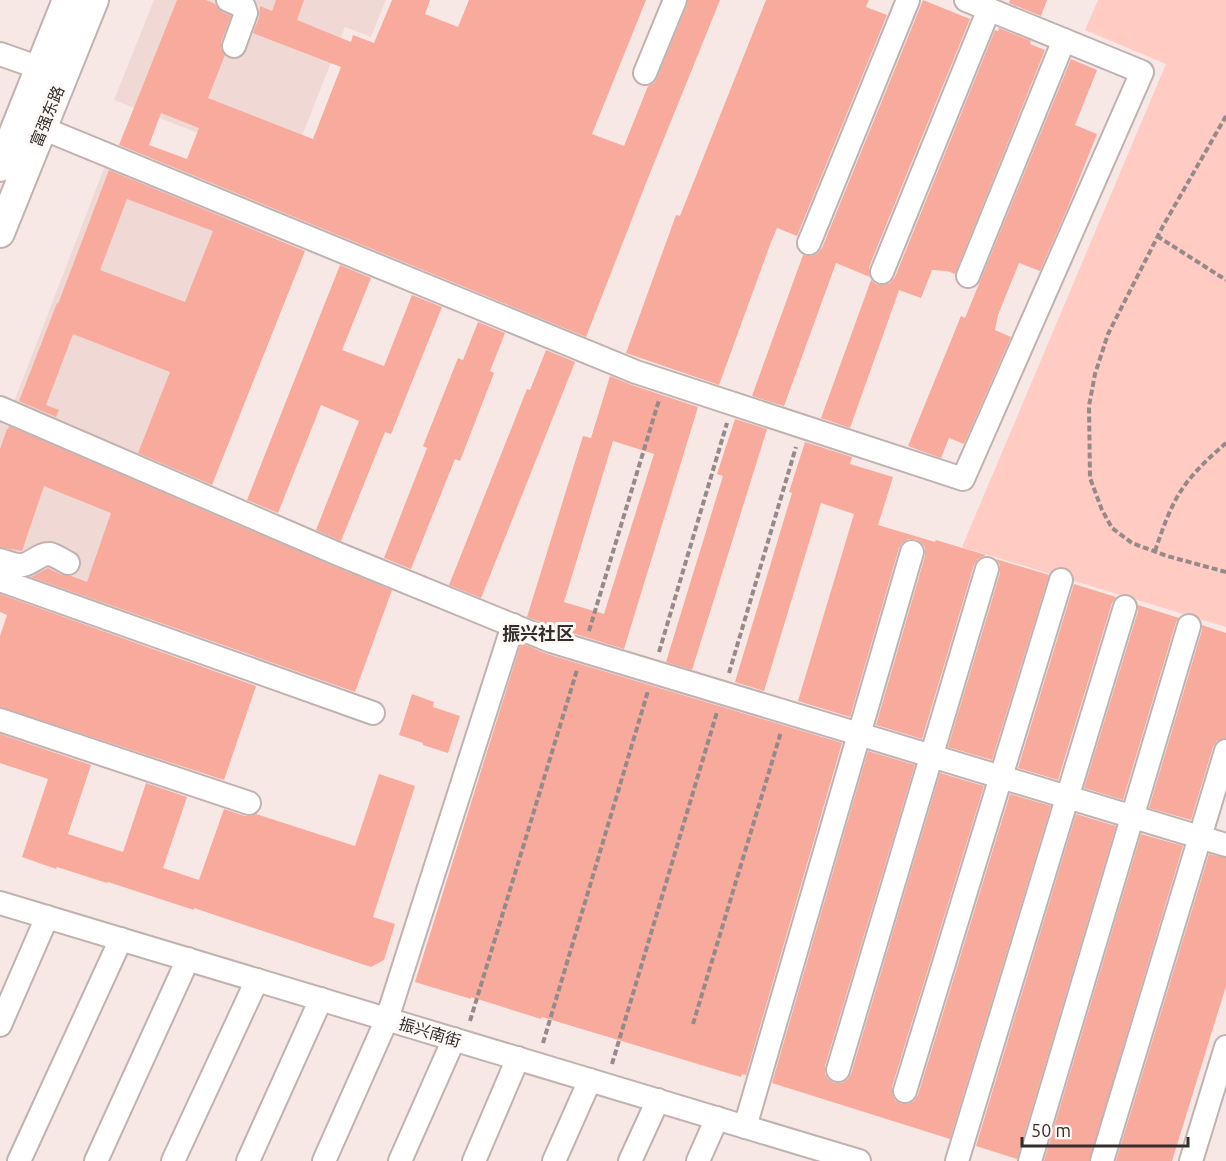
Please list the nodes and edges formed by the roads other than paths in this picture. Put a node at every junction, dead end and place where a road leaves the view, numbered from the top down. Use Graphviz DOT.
graph roads {
  1 [pos="67,0"];
  2 [pos="94,0"];
  3 [pos="228,0"];
  4 [pos="675,0"];
  5 [pos="908,0"];
  6 [pos="966,0"];
  7 [pos="989,9"];
  8 [pos="1064,40"];
  9 [pos="234,46"];
  10 [pos="0,54"];
  11 [pos="40,68"];
  12 [pos="645,73"];
  13 [pos="42,129"];
  14 [pos="0,167"];
  15 [pos="0,233"];
  16 [pos="809,243"];
  17 [pos="882,272"];
  18 [pos="968,276"];
  19 [pos="0,408"];
  20 [pos="912,552"];
  21 [pos="0,560"];
  22 [pos="68,563"];
  23 [pos="987,569"];
  24 [pos="0,580"];
  25 [pos="1060,580"];
  26 [pos="1125,608"];
  27 [pos="513,625"];
  28 [pos="1189,626"];
  29 [pos="373,713"];
  30 [pos="0,720"];
  31 [pos="859,734"];
  32 [pos="1226,751"];
  33 [pos="931,756"];
  34 [pos="1000,777"];
  35 [pos="1068,798"];
  36 [pos="249,803"];
  37 [pos="1132,817"];
  38 [pos="1200,837"];
  39 [pos="1226,845"];
  40 [pos="0,903"];
  41 [pos="47,917"];
  42 [pos="121,939"];
  43 [pos="188,959"];
  44 [pos="257,980"];
  45 [pos="321,999"];
  46 [pos="387,1019"];
  47 [pos="0,1025"];
  48 [pos="459,1041"];
  49 [pos="1226,1047"];
  50 [pos="528,1061"];
  51 [pos="838,1070"];
  52 [pos="598,1082"];
  53 [pos="905,1091"];
  54 [pos="658,1100"];
  55 [pos="717,1118"];
  56 [pos="745,1127"];
  57 [pos="19,1161"];
  58 [pos="96,1161"];
  59 [pos="173,1161"];
  60 [pos="248,1161"];
  61 [pos="324,1161"];
  62 [pos="400,1161"];
  63 [pos="474,1161"];
  64 [pos="554,1161"];
  65 [pos="630,1161"];
  66 [pos="698,1161"];
  67 [pos="859,1161"];
  68 [pos="957,1161"];
  69 [pos="1030,1161"];
  70 [pos="1102,1161"];
  71 [pos="1191,1161"];
  1 -- 11 [label="main road, 富强东路"];
  2 -- 13 [label="main road, 富强东路"];
  3 -- 9 [label="street"];
  4 -- 12 [label="street"];
  5 -- 16 [label="street"];
  6 -- 7 [label="street"];
  7 -- 8 [label="street"];
  7 -- 17 [label="street"];
  8 -- 13 [label="street"];
  8 -- 18 [label="street"];
  10 -- 11 [label="street"];
  11 -- 14 [label="main road, 富强东路"];
  13 -- 15 [label="main road, 富强东路"];
  19 -- 27 [label="street"];
  20 -- 31 [label="street"];
  21 -- 22 [label="street"];
  23 -- 33 [label="street"];
  24 -- 29 [label="street"];
  25 -- 34 [label="street"];
  26 -- 35 [label="street"];
  27 -- 31 [label="street"];
  27 -- 46 [label="street"];
  28 -- 37 [label="street"];
  30 -- 36 [label="street"];
  31 -- 33 [label="street"];
  31 -- 56 [label="street"];
  32 -- 38 [label="street"];
  33 -- 34 [label="street"];
  33 -- 51 [label="street"];
  34 -- 35 [label="street"];
  34 -- 53 [label="street"];
  35 -- 37 [label="street"];
  35 -- 68 [label="street"];
  37 -- 38 [label="street"];
  37 -- 69 [label="street"];
  38 -- 39 [label="street"];
  38 -- 70 [label="street"];
  40 -- 41 [label="street, 振兴南街"];
  41 -- 42 [label="street, 振兴南街"];
  41 -- 47 [label="street"];
  42 -- 43 [label="street, 振兴南街"];
  42 -- 57 [label="street"];
  43 -- 44 [label="street, 振兴南街"];
  43 -- 58 [label="street"];
  44 -- 45 [label="street, 振兴南街"];
  44 -- 59 [label="street"];
  45 -- 46 [label="street, 振兴南街"];
  45 -- 60 [label="street"];
  46 -- 48 [label="street, 振兴南街"];
  46 -- 61 [label="street"];
  48 -- 50 [label="street, 振兴南街"];
  48 -- 62 [label="street"];
  49 -- 71 [label="street"];
  50 -- 52 [label="street, 振兴南街"];
  50 -- 63 [label="street"];
  52 -- 54 [label="street, 振兴南街"];
  52 -- 64 [label="street"];
  54 -- 55 [label="street, 振兴南街"];
  54 -- 65 [label="street"];
  55 -- 56 [label="street, 振兴南街"];
  55 -- 66 [label="street"];
  56 -- 67 [label="street, 振兴南街"];
}
